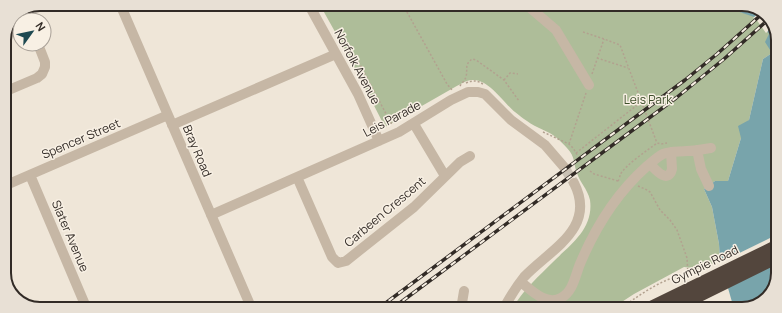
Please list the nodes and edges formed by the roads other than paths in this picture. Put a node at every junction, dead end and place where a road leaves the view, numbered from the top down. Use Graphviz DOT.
graph roads {
  1 [pos="123,11"];
  2 [pos="312,11"];
  3 [pos="534,11"];
  4 [pos="41,52"];
  5 [pos="336,54"];
  6 [pos="589,85"];
  7 [pos="11,89"];
  8 [pos="170,120"];
  9 [pos="414,124"];
  10 [pos="377,137"];
  11 [pos="669,148"];
  12 [pos="711,148"];
  13 [pos="697,150"];
  14 [pos="470,156"];
  15 [pos="650,164"];
  16 [pos="564,167"];
  17 [pos="30,175"];
  18 [pos="445,176"];
  19 [pos="297,177"];
  20 [pos="11,183"];
  21 [pos="574,183"];
  22 [pos="709,186"];
  23 [pos="211,215"];
  24 [pos="771,249"];
  25 [pos="771,260"];
  26 [pos="521,282"];
  27 [pos="711,284"];
  28 [pos="464,291"];
  29 [pos="84,302"];
  30 [pos="249,302"];
  31 [pos="462,302"];
  32 [pos="507,302"];
  33 [pos="665,302"];
  34 [pos="684,302"];
  1 -- 8 [label="street, Bray Road"];
  2 -- 5 [label="street, Norfolk Avenue"];
  3 -- 6 [label="street"];
  4 -- 7 [label="street"];
  5 -- 8 [label="street, Spencer Street"];
  5 -- 10 [label="street, Norfolk Avenue"];
  8 -- 17 [label="street, Spencer Street"];
  8 -- 23 [label="street, Bray Road"];
  9 -- 10 [label="street, Leis Parade"];
  9 -- 16 [label="street, Leis Parade"];
  9 -- 18 [label="street"];
  10 -- 19 [label="street, Leis Parade"];
  11 -- 13 [label="street"];
  11 -- 15 [label="street"];
  11 -- 15 [label="street"];
  12 -- 13 [label="street"];
  13 -- 22 [label="street"];
  14 -- 18 [label="street, Carbeen Crescent"];
  15 -- 26 [label="street"];
  17 -- 20 [label="street, Spencer Street"];
  17 -- 29 [label="street, Slater Avenue"];
  18 -- 19 [label="street, Carbeen Crescent"];
  19 -- 23 [label="street, Leis Parade"];
  21 -- 26 [label="street"];
  23 -- 30 [label="street, Bray Road"];
  24 -- 27 [label="highway, Gympie Road"];
  25 -- 27 [label="highway, Gympie Road"];
  26 -- 32 [label="street"];
  27 -- 33 [label="highway, Gympie Road"];
  27 -- 34 [label="highway, Gympie Road"];
  28 -- 31 [label="street"];
}
